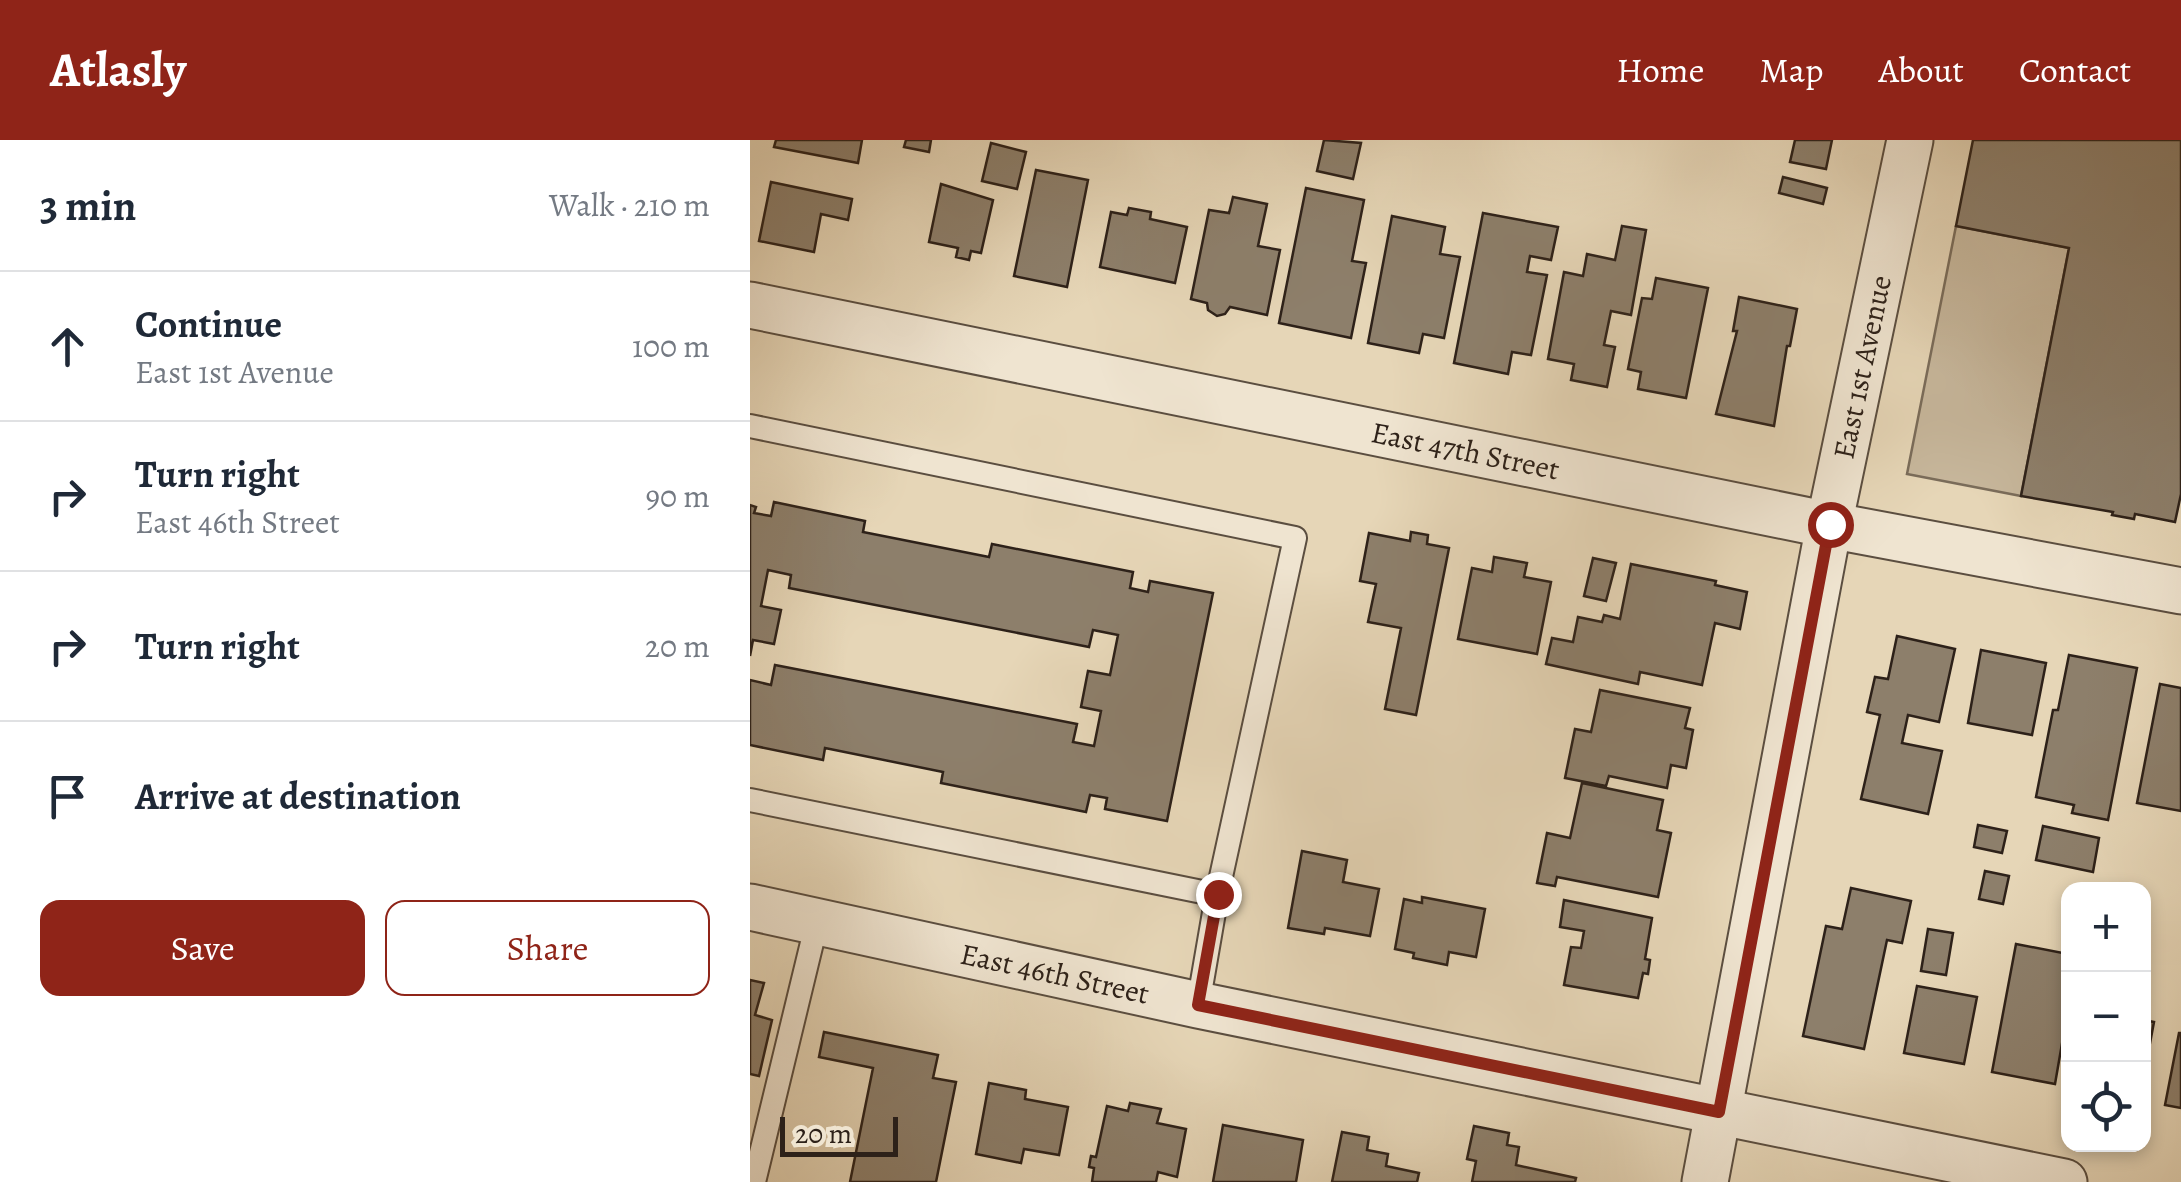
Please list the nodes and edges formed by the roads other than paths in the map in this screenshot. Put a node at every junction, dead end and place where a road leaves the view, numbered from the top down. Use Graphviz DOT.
graph roads {
  1 [pos="1910,140"];
  2 [pos="750,306"];
  3 [pos="750,426"];
  4 [pos="1830,524"];
  5 [pos="2181,591"];
  6 [pos="750,800"];
  7 [pos="1218,894"];
  8 [pos="750,907"];
  9 [pos="818,922"];
  10 [pos="1198,1005"];
  11 [pos="1719,1112"];
  12 [pos="754,1182"];
  13 [pos="1704,1182"];
  14 [pos="2064,1182"];
  1 -- 4 [label="street, East 1st Avenue"];
  2 -- 4 [label="street, East 47th Street"];
  3 -- 7 [label="lane"];
  4 -- 5 [label="street, East 47th Street"];
  4 -- 11 [label="street, East 1st Avenue"];
  6 -- 7 [label="lane"];
  7 -- 10 [label="lane"];
  8 -- 9 [label="street, East 46th Street"];
  9 -- 10 [label="street, East 46th Street"];
  9 -- 12 [label="lane"];
  10 -- 11 [label="street, East 46th Street"];
  11 -- 13 [label="street, East 1st Avenue"];
  11 -- 14 [label="street, East 46th Street"];
}
